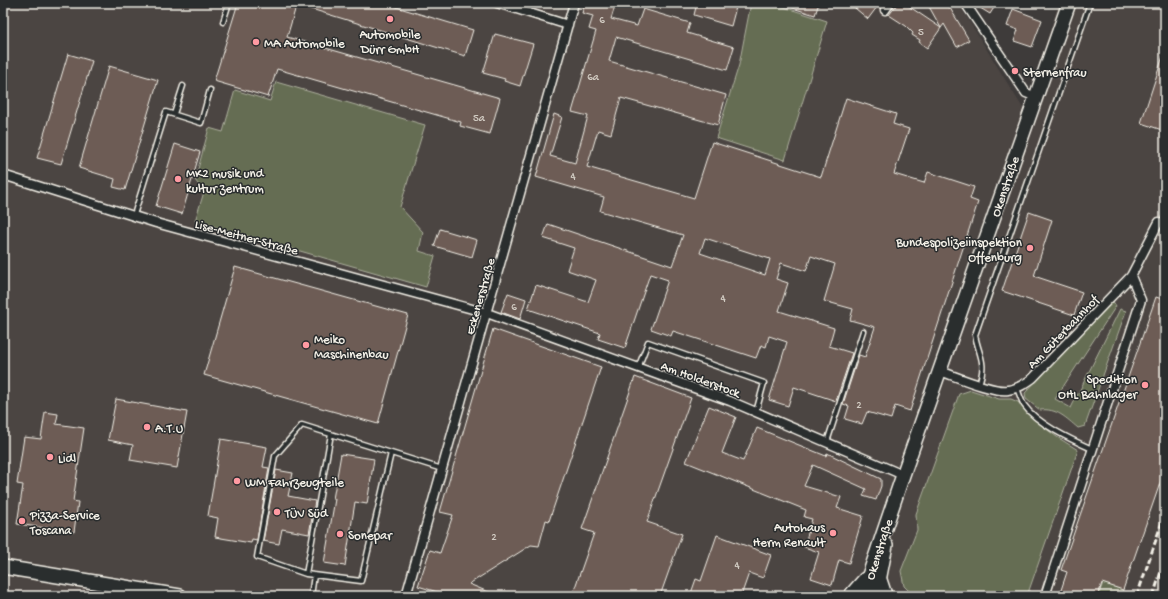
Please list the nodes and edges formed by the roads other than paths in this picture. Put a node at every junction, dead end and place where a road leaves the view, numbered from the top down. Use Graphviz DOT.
graph roads {
  1 [pos="229,3"];
  2 [pos="497,3"];
  3 [pos="574,3"];
  4 [pos="965,3"];
  5 [pos="1070,3"];
  6 [pos="1090,3"];
  7 [pos="224,22"];
  8 [pos="568,25"];
  9 [pos="183,86"];
  10 [pos="210,90"];
  11 [pos="1036,97"];
  12 [pos="174,114"];
  13 [pos="3,175"];
  14 [pos="134,215"];
  15 [pos="1165,224"];
  16 [pos="1131,276"];
  17 [pos="486,313"];
  18 [pos="863,330"];
  19 [pos="638,368"];
  20 [pos="940,371"];
  21 [pos="979,384"];
  22 [pos="1017,388"];
  23 [pos="756,412"];
  24 [pos="331,434"];
  25 [pos="827,443"];
  26 [pos="1093,449"];
  27 [pos="391,453"];
  28 [pos="442,469"];
  29 [pos="903,475"];
  30 [pos="3,567"];
  31 [pos="876,573"];
  32 [pos="306,574"];
  33 [pos="314,575"];
  34 [pos="180,596"];
  35 [pos="311,596"];
  36 [pos="406,596"];
  37 [pos="850,596"];
  38 [pos="862,596"];
  39 [pos="876,596"];
  40 [pos="888,596"];
  41 [pos="1045,596"];
  1 -- 7 [label="lane"];
  2 -- 8 [label="street"];
  3 -- 8 [label="street, Eckenerstraße"];
  4 -- 11 [label="street"];
  5 -- 11 [label="main road, Okenstraße"];
  6 -- 21 [label="lane"];
  8 -- 17 [label="street, Eckenerstraße"];
  9 -- 12 [label="lane"];
  10 -- 12 [label="lane"];
  11 -- 20 [label="main road, Okenstraße"];
  12 -- 14 [label="lane"];
  13 -- 14 [label="street, Lise-Meitner-Straße"];
  14 -- 17 [label="street, Lise-Meitner-Straße"];
  15 -- 16 [label="street, Am Güterbahnhof"];
  16 -- 22 [label="street, Am Güterbahnhof"];
  16 -- 26 [label="street"];
  17 -- 19 [label="street, Am Holderstock"];
  17 -- 28 [label="street, Eckenerstraße"];
  18 -- 25 [label="lane"];
  19 -- 23 [label="street, Am Holderstock"];
  19 -- 23 [label="lane"];
  20 -- 21 [label="street, Am Güterbahnhof"];
  20 -- 29 [label="main road, Okenstraße"];
  21 -- 22 [label="street, Am Güterbahnhof"];
  22 -- 26 [label="lane"];
  23 -- 25 [label="street, Am Holderstock"];
  24 -- 27 [label="lane"];
  24 -- 32 [label="lane"];
  24 -- 32 [label="lane"];
  25 -- 29 [label="street, Am Holderstock"];
  26 -- 41 [label="street"];
  27 -- 28 [label="lane"];
  27 -- 33 [label="lane"];
  28 -- 36 [label="street, Eckenerstraße"];
  29 -- 31 [label="main road, Okenstraße"];
  30 -- 34 [label="main road"];
  31 -- 37 [label="main road"];
  31 -- 38 [label="main road, Okenstraße"];
  31 -- 39 [label="main road, Okenstraße"];
  31 -- 40 [label="street"];
  32 -- 33 [label="lane"];
  33 -- 35 [label="lane"];
}
